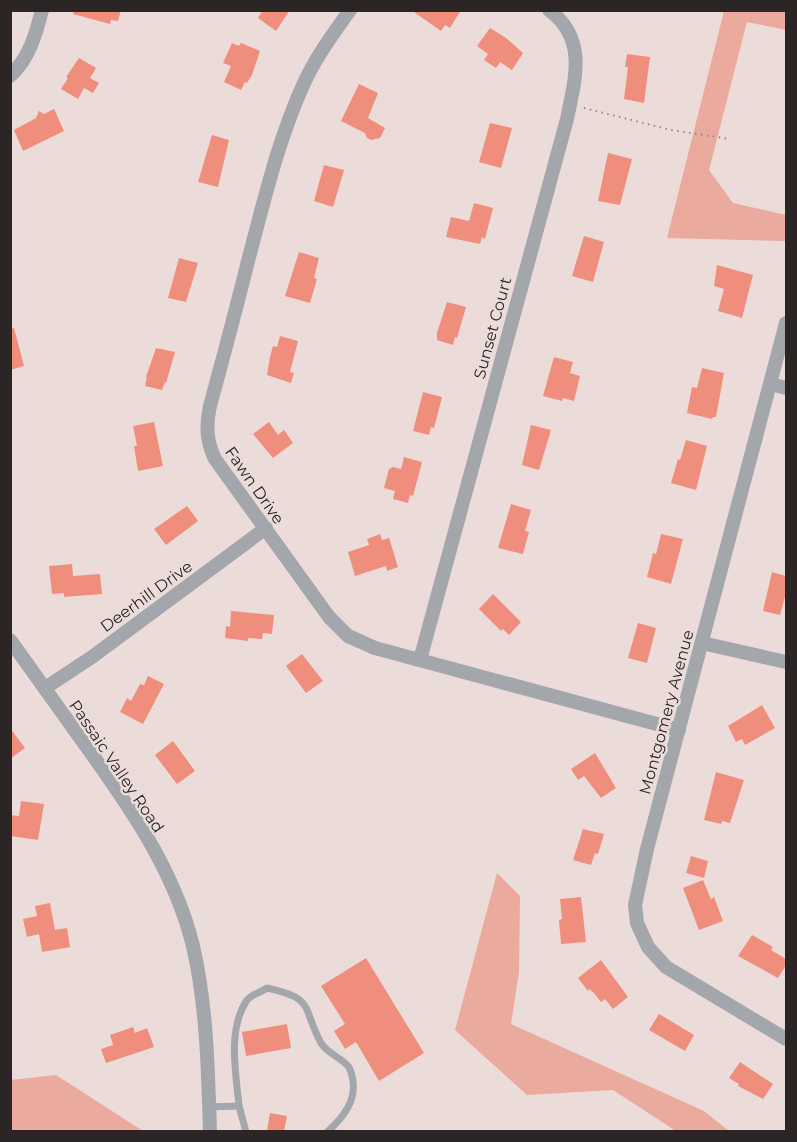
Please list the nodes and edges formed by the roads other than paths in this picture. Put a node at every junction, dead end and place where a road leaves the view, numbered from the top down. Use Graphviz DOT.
graph roads {
  1 [pos="42,10"];
  2 [pos="350,10"];
  3 [pos="549,10"];
  4 [pos="10,76"];
  5 [pos="786,323"];
  6 [pos="771,384"];
  7 [pos="786,388"];
  8 [pos="266,528"];
  9 [pos="10,640"];
  10 [pos="702,643"];
  11 [pos="420,660"];
  12 [pos="786,662"];
  13 [pos="45,688"];
  14 [pos="679,730"];
  15 [pos="786,1039"];
  16 [pos="239,1106"];
  17 [pos="209,1107"];
  18 [pos="210,1131"];
  19 [pos="246,1131"];
  20 [pos="327,1131"];
  1 -- 4 [label="street"];
  2 -- 8 [label="street, Fawn Drive"];
  3 -- 11 [label="street, Sunset Court"];
  5 -- 6 [label="street, Montgomery Avenue"];
  6 -- 7 [label="street"];
  6 -- 10 [label="street, Montgomery Avenue"];
  8 -- 11 [label="street, Fawn Drive"];
  8 -- 13 [label="street, Deerhill Drive"];
  9 -- 13 [label="street, Passaic Valley Road"];
  10 -- 12 [label="street"];
  10 -- 14 [label="street, Montgomery Avenue"];
  11 -- 14 [label="street, Fawn Drive"];
  13 -- 17 [label="street, Passaic Valley Road"];
  14 -- 15 [label="street, Montgomery Avenue"];
  16 -- 17 [label="lane"];
  16 -- 19 [label="lane"];
  16 -- 20 [label="lane"];
  17 -- 18 [label="street, Passaic Valley Road"];
}
